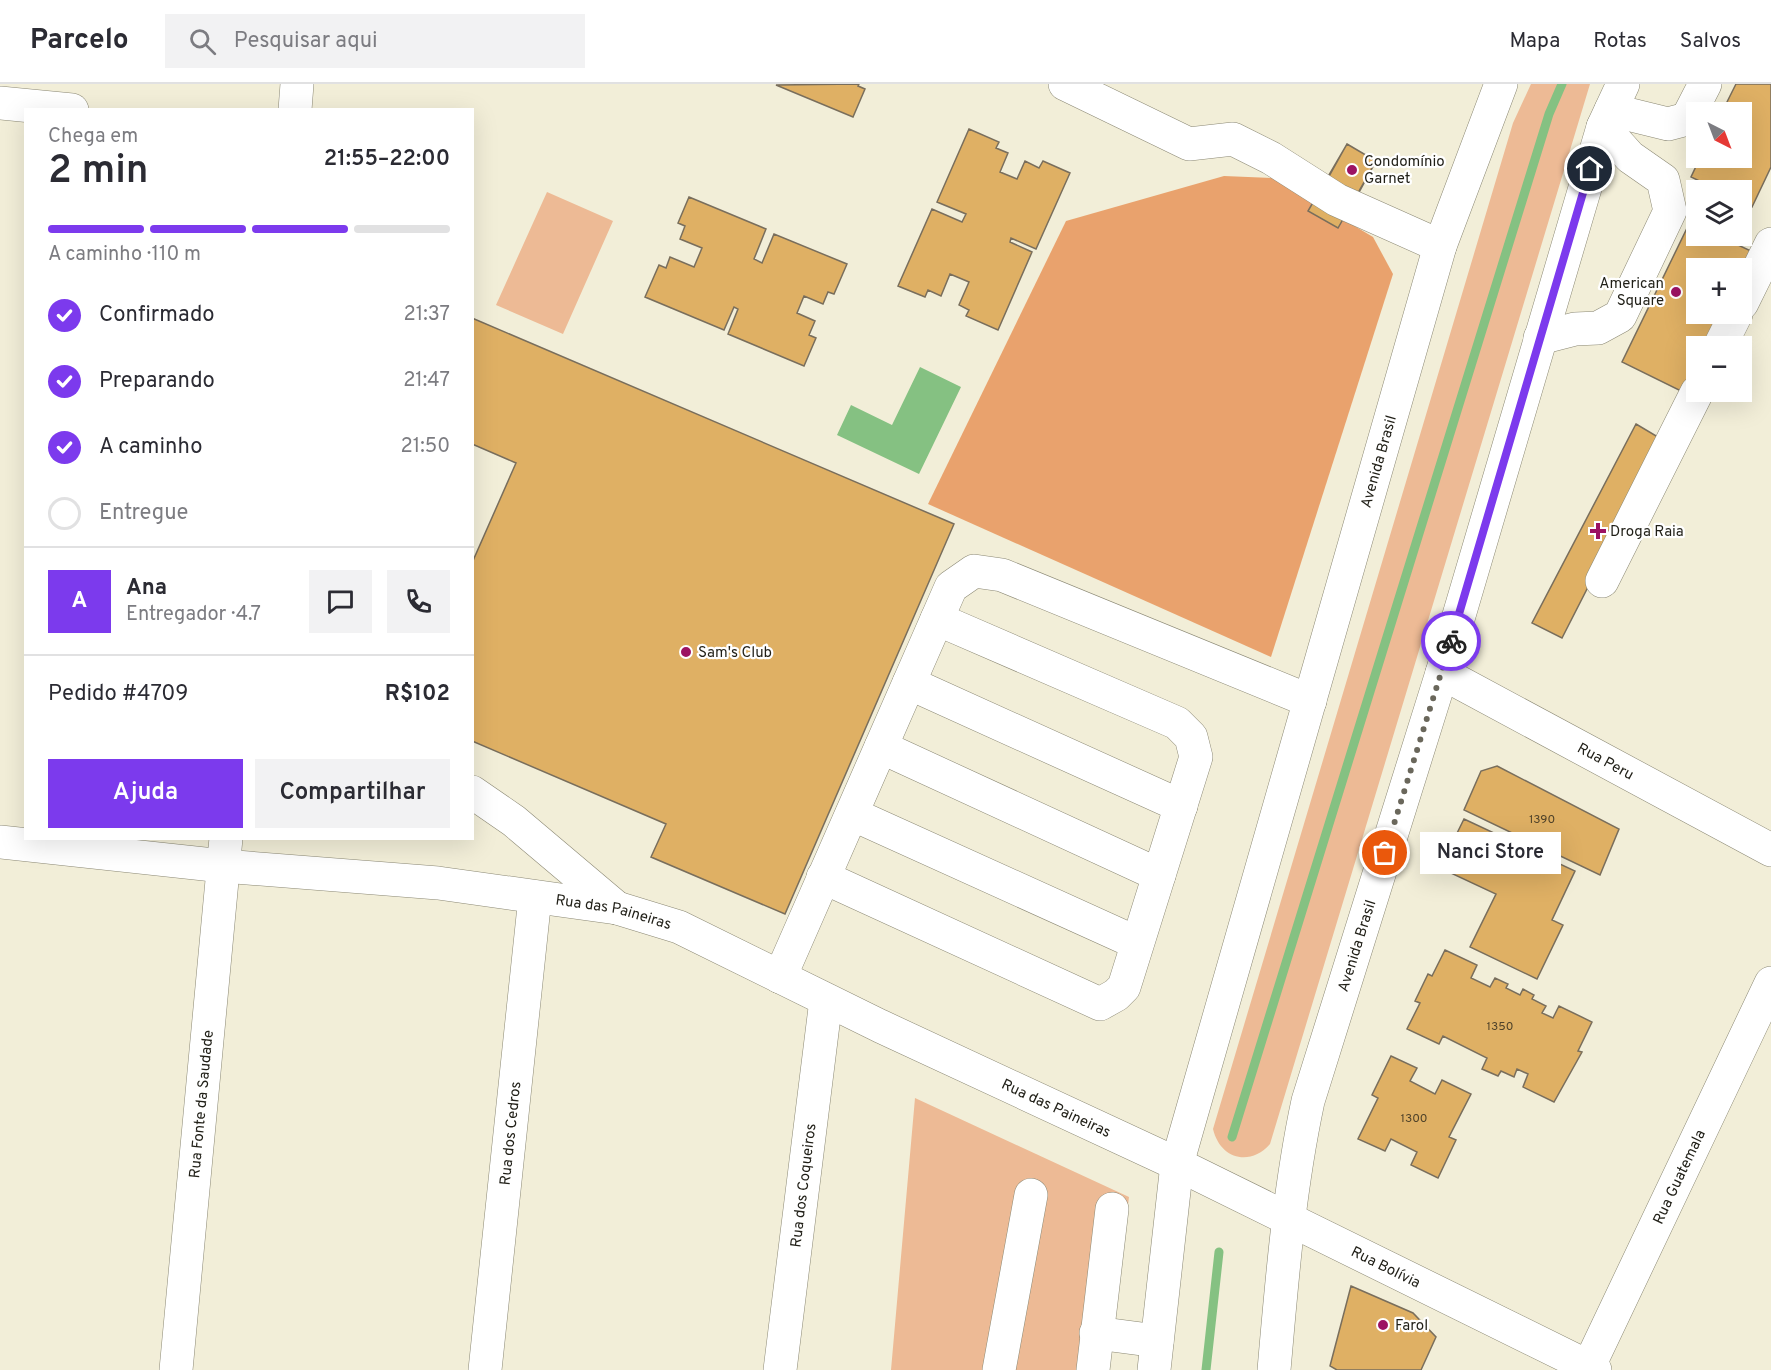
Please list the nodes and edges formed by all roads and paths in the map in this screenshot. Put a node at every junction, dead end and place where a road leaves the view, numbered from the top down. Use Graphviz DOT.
graph roads {
  1 [pos="297,84"];
  2 [pos="1065,84"];
  3 [pos="1501,84"];
  4 [pos="1705,84"];
  5 [pos="0,103"];
  6 [pos="1612,107"];
  7 [pos="51,108"];
  8 [pos="295,108"];
  9 [pos="1771,244"];
  10 [pos="1440,246"];
  11 [pos="1752,283"];
  12 [pos="1540,338"];
  13 [pos="1692,402"];
  14 [pos="1602,581"];
  15 [pos="937,620"];
  16 [pos="1442,674"];
  17 [pos="909,683"];
  18 [pos="1310,700"];
  19 [pos="881,747"];
  20 [pos="474,793"];
  21 [pos="1181,806"];
  22 [pos="852,814"];
  23 [pos="0,842"];
  24 [pos="1771,850"];
  25 [pos="224,852"];
  26 [pos="1159,875"];
  27 [pos="823,877"];
  28 [pos="535,897"];
  29 [pos="617,908"];
  30 [pos="1137,943"];
  31 [pos="780,977"];
  32 [pos="1771,983"];
  33 [pos="826,1000"];
  34 [pos="1178,1164"];
  35 [pos="1031,1195"];
  36 [pos="1112,1209"];
  37 [pos="1287,1218"];
  38 [pos="1096,1333"];
  39 [pos="1155,1356"];
  40 [pos="1590,1369"];
  41 [pos="176,1370"];
  42 [pos="485,1370"];
  43 [pos="780,1370"];
  44 [pos="999,1370"];
  45 [pos="1093,1370"];
  46 [pos="1274,1370"];
  1 -- 8 [label="main road"];
  2 -- 10 [label="main road"];
  3 -- 10 [label="main road, Avenida Brasil"];
  4 -- 6 [label="main road"];
  5 -- 7 [label="main road"];
  6 -- 12 [label="main road, Avenida Brasil"];
  6 -- 12 [label="main road"];
  9 -- 11 [label="main road"];
  10 -- 18 [label="main road, Avenida Brasil"];
  12 -- 16 [label="main road, Avenida Brasil"];
  13 -- 14 [label="main road"];
  15 -- 17 [label="main road"];
  15 -- 18 [label="main road"];
  15 -- 21 [label="main road"];
  16 -- 24 [label="main road, Rua Peru"];
  16 -- 37 [label="main road, Avenida Brasil"];
  17 -- 19 [label="main road"];
  17 -- 21 [label="main road"];
  18 -- 34 [label="main road, Avenida Brasil"];
  19 -- 22 [label="main road"];
  19 -- 26 [label="main road"];
  20 -- 29 [label="main road"];
  21 -- 26 [label="main road"];
  22 -- 27 [label="main road"];
  22 -- 30 [label="main road"];
  23 -- 25 [label="main road, Rua das Paineiras"];
  25 -- 28 [label="main road, Rua das Paineiras"];
  25 -- 41 [label="main road, Rua Fonte da Saudade"];
  26 -- 30 [label="main road"];
  27 -- 30 [label="main road"];
  27 -- 31 [label="main road"];
  28 -- 29 [label="main road, Rua das Paineiras"];
  28 -- 42 [label="main road, Rua dos Cedros"];
  29 -- 31 [label="main road, Rua das Paineiras"];
  31 -- 33 [label="main road, Rua das Paineiras"];
  32 -- 40 [label="main road, Rua Guatemala"];
  33 -- 34 [label="main road, Rua das Paineiras"];
  33 -- 43 [label="main road, Rua dos Coqueiros"];
  34 -- 37 [label="main road, Rua Bolívia"];
  34 -- 39 [label="main road, Avenida Brasil"];
  35 -- 44 [label="main road"];
  36 -- 38 [label="main road"];
  37 -- 40 [label="main road, Rua Bolívia"];
  37 -- 46 [label="main road, Avenida Brasil"];
  38 -- 39 [label="main road"];
  38 -- 45 [label="main road"];
}
